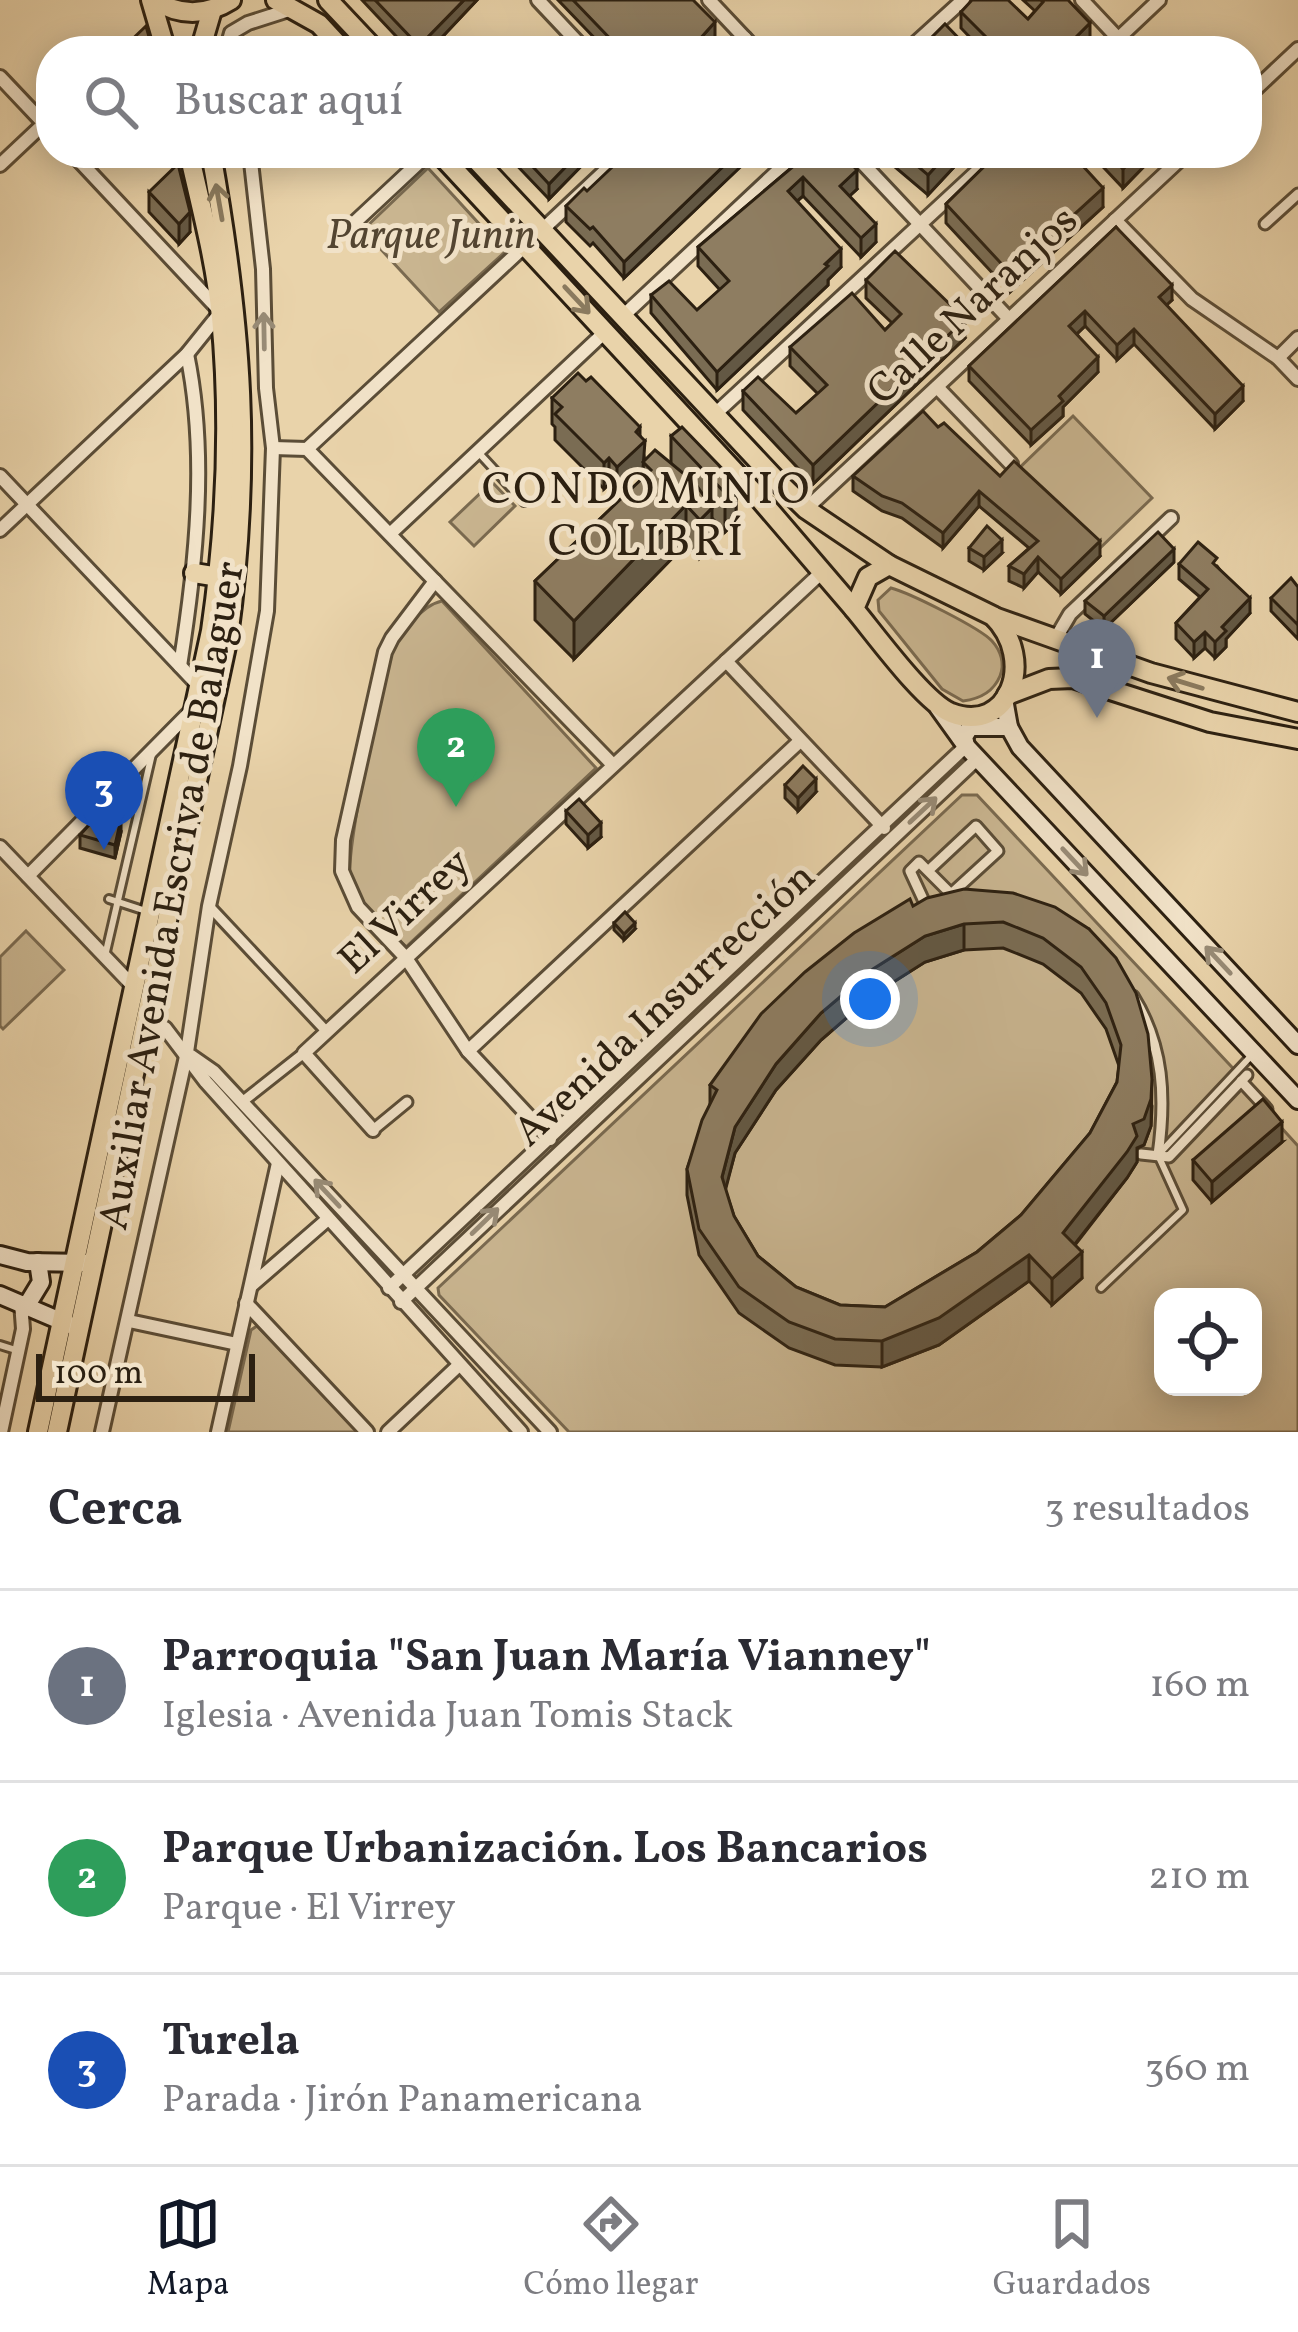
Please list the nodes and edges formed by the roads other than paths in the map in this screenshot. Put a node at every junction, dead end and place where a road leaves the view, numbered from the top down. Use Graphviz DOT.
graph roads {
  1 [pos="276,0"];
  2 [pos="538,0"];
  3 [pos="709,0"];
  4 [pos="963,0"];
  5 [pos="1082,0"];
  6 [pos="1159,0"];
  7 [pos="335,2"];
  8 [pos="227,3"];
  9 [pos="296,8"];
  10 [pos="154,10"];
  11 [pos="208,36"];
  12 [pos="231,36"];
  13 [pos="330,36"];
  14 [pos="363,36"];
  15 [pos="572,36"];
  16 [pos="743,36"];
  17 [pos="923,36"];
  18 [pos="1116,36"];
  19 [pos="1120,36"];
  20 [pos="1298,49"];
  21 [pos="0,76"];
  22 [pos="1262,83"];
  23 [pos="36,111"];
  24 [pos="36,135"];
  25 [pos="0,165"];
  26 [pos="87,168"];
  27 [pos="193,168"];
  28 [pos="213,168"];
  29 [pos="252,168"];
  30 [pos="413,168"];
  31 [pos="454,168"];
  32 [pos="484,168"];
  33 [pos="608,168"];
  34 [pos="780,168"];
  35 [pos="867,168"];
  36 [pos="981,168"];
  37 [pos="1171,168"];
  38 [pos="1298,194"];
  39 [pos="1115,220"];
  40 [pos="353,224"];
  41 [pos="1265,224"];
  42 [pos="921,225"];
  43 [pos="542,230"];
  44 [pos="526,245"];
  45 [pos="229,312"];
  46 [pos="623,316"];
  47 [pos="1009,319"];
  48 [pos="606,331"];
  49 [pos="1298,338"];
  50 [pos="187,354"];
  51 [pos="1278,358"];
  52 [pos="1298,379"];
  53 [pos="937,387"];
  54 [pos="714,415"];
  55 [pos="273,448"];
  56 [pos="307,449"];
  57 [pos="477,452"];
  58 [pos="1011,464"];
  59 [pos="0,476"];
  60 [pos="524,502"];
  61 [pos="27,504"];
  62 [pos="806,509"];
  63 [pos="1171,518"];
  64 [pos="0,530"];
  65 [pos="390,534"];
  66 [pos="889,565"];
  67 [pos="822,572"];
  68 [pos="194,573"];
  69 [pos="219,577"];
  70 [pos="435,581"];
  71 [pos="854,609"];
  72 [pos="993,616"];
  73 [pos="1056,638"];
  74 [pos="726,661"];
  75 [pos="180,666"];
  76 [pos="199,686"];
  77 [pos="1006,697"];
  78 [pos="935,703"];
  79 [pos="194,708"];
  80 [pos="1298,712"];
  81 [pos="1009,727"];
  82 [pos="1298,739"];
  83 [pos="800,741"];
  84 [pos="153,750"];
  85 [pos="972,752"];
  86 [pos="613,765"];
  87 [pos="882,826"];
  88 [pos="893,838"];
  89 [pos="0,847"];
  90 [pos="929,870"];
  91 [pos="28,875"];
  92 [pos="951,894"];
  93 [pos="113,900"];
  94 [pos="209,906"];
  95 [pos="963,907"];
  96 [pos="947,911"];
  97 [pos="149,912"];
  98 [pos="105,956"];
  99 [pos="406,958"];
  100 [pos="133,986"];
  101 [pos="1128,988"];
  102 [pos="144,1019"];
  103 [pos="327,1032"];
  104 [pos="1298,1045"];
  105 [pos="468,1051"];
  106 [pos="187,1052"];
  107 [pos="304,1053"];
  108 [pos="1253,1053"];
  109 [pos="1298,1100"];
  110 [pos="242,1102"];
  111 [pos="407,1102"];
  112 [pos="1276,1118"];
  113 [pos="373,1130"];
  114 [pos="548,1138"];
  115 [pos="560,1150"];
  116 [pos="1141,1154"];
  117 [pos="1158,1155"];
  118 [pos="278,1162"];
  119 [pos="328,1219"];
  120 [pos="0,1255"];
  121 [pos="38,1262"];
  122 [pos="84,1262"];
  123 [pos="403,1275"];
  124 [pos="250,1286"];
  125 [pos="388,1288"];
  126 [pos="416,1288"];
  127 [pos="1101,1288"];
  128 [pos="0,1294"];
  129 [pos="401,1302"];
  130 [pos="24,1303"];
  131 [pos="246,1304"];
  132 [pos="128,1322"];
  133 [pos="71,1325"];
  134 [pos="237,1344"];
  135 [pos="0,1346"];
  136 [pos="20,1351"];
  137 [pos="459,1365"];
  138 [pos="547,1431"];
  139 [pos="1,1432"];
  140 [pos="38,1432"];
  141 [pos="57,1432"];
  142 [pos="102,1432"];
  143 [pos="218,1432"];
  144 [pos="367,1432"];
  145 [pos="388,1432"];
  146 [pos="521,1432"];
  1 -- 9 [label="main road"];
  2 -- 15 [label="street"];
  3 -- 16 [label="street"];
  4 -- 17 [label="street"];
  5 -- 18 [label="street"];
  6 -- 19 [label="street"];
  7 -- 14 [label="main road"];
  8 -- 10 [label="main road"];
  8 -- 11 [label="main road"];
  9 -- 12 [label="street"];
  9 -- 13 [label="main road"];
  20 -- 22 [label="street"];
  21 -- 23 [label="street"];
  24 -- 25 [label="street"];
  26 -- 45 [label="street"];
  27 -- 45 [label="main road"];
  45 -- 28 [label="main road, one-way"];
  55 -- 29 [label="street, Auxiliar Avenida Escriva de Balaguer, one-way"];
  30 -- 40 [label="street"];
  31 -- 44 [label="main road"];
  32 -- 43 [label="main road"];
  33 -- 43 [label="street"];
  34 -- 46 [label="street"];
  35 -- 42 [label="street"];
  36 -- 42 [label="street"];
  37 -- 39 [label="street, Calle Naranjos"];
  38 -- 41 [label="street"];
  39 -- 47 [label="street, Calle Naranjos"];
  39 -- 51 [label="street"];
  42 -- 47 [label="street"];
  42 -- 54 [label="street"];
  43 -- 46 [label="main road"];
  44 -- 48 [label="main road, one-way"];
  44 -- 56 [label="street"];
  45 -- 50 [label="street"];
  45 -- 69 [label="main road"];
  45 -- 102 [label="main road"];
  46 -- 54 [label="main road"];
  47 -- 53 [label="street, Calle Naranjos"];
  48 -- 57 [label="street"];
  48 -- 67 [label="main road"];
  49 -- 51 [label="street"];
  50 -- 61 [label="street"];
  50 -- 68 [label="street"];
  51 -- 52 [label="street"];
  53 -- 58 [label="street"];
  53 -- 62 [label="street, Calle Naranjos"];
  54 -- 62 [label="main road"];
  55 -- 56 [label="street"];
  55 -- 94 [label="street, Auxiliar Avenida Escriva de Balaguer"];
  56 -- 65 [label="street"];
  57 -- 60 [label="lane"];
  57 -- 65 [label="street"];
  59 -- 61 [label="street"];
  61 -- 64 [label="street"];
  61 -- 75 [label="street"];
  62 -- 66 [label="main road"];
  63 -- 73 [label="street"];
  65 -- 70 [label="street"];
  66 -- 71 [label="main road"];
  66 -- 72 [label="main road"];
  67 -- 71 [label="main road"];
  67 -- 74 [label="street, El Virrey"];
  68 -- 69 [label="main road"];
  68 -- 75 [label="street"];
  69 -- 76 [label="main road"];
  70 -- 86 [label="street"];
  70 -- 99 [label="street"];
  71 -- 78 [label="main road"];
  72 -- 73 [label="main road"];
  72 -- 77 [label="main road"];
  80 -- 73 [label="main road, one-way"];
  74 -- 83 [label="street"];
  74 -- 86 [label="street, El Virrey"];
  75 -- 76 [label="street"];
  76 -- 79 [label="main road"];
  77 -- 78 [label="main road"];
  77 -- 81 [label="main road"];
  77 -- 82 [label="main road"];
  78 -- 85 [label="main road"];
  79 -- 84 [label="street"];
  79 -- 97 [label="main road"];
  81 -- 85 [label="main road"];
  104 -- 81 [label="main road, one-way"];
  83 -- 87 [label="street"];
  83 -- 105 [label="street"];
  84 -- 91 [label="street"];
  84 -- 93 [label="lane"];
  85 -- 87 [label="street, Avenida Insurrección"];
  88 -- 85 [label="street, Avenida Insurrección, one-way"];
  85 -- 108 [label="main road, one-way"];
  86 -- 99 [label="street, El Virrey"];
  87 -- 88 [label="street"];
  87 -- 114 [label="street, Avenida Insurrección"];
  88 -- 115 [label="street, Avenida Insurrección"];
  89 -- 91 [label="street"];
  90 -- 92 [label="street"];
  90 -- 92 [label="street"];
  90 -- 96 [label="street"];
  91 -- 98 [label="street"];
  92 -- 95 [label="street"];
  93 -- 97 [label="lane"];
  93 -- 98 [label="lane"];
  94 -- 103 [label="street"];
  94 -- 106 [label="street, Auxiliar Avenida Escriva de Balaguer"];
  97 -- 100 [label="main road"];
  98 -- 100 [label="street"];
  99 -- 103 [label="street, El Virrey"];
  99 -- 105 [label="street"];
  100 -- 122 [label="main road"];
  101 -- 117 [label="street"];
  102 -- 106 [label="street"];
  102 -- 122 [label="main road"];
  103 -- 107 [label="street, El Virrey"];
  105 -- 114 [label="street"];
  106 -- 110 [label="street"];
  106 -- 118 [label="street"];
  106 -- 132 [label="street, Auxiliar Avenida Escriva de Balaguer"];
  107 -- 110 [label="street, El Virrey"];
  107 -- 113 [label="street"];
  108 -- 109 [label="main road"];
  108 -- 117 [label="lane"];
  123 -- 110 [label="street, one-way"];
  111 -- 113 [label="street"];
  112 -- 117 [label="street"];
  114 -- 115 [label="street"];
  114 -- 123 [label="street, Avenida Insurrección"];
  126 -- 115 [label="street, Avenida Insurrección, one-way"];
  116 -- 117 [label="street"];
  117 -- 127 [label="lane"];
  118 -- 119 [label="street"];
  118 -- 124 [label="street"];
  119 -- 124 [label="street"];
  119 -- 125 [label="street"];
  120 -- 121 [label="main road"];
  121 -- 122 [label="main road"];
  121 -- 130 [label="main road"];
  122 -- 133 [label="main road"];
  123 -- 125 [label="street, Avenida Insurrección"];
  123 -- 126 [label="street"];
  124 -- 131 [label="street"];
  125 -- 129 [label="street"];
  126 -- 129 [label="street, Avenida Insurrección"];
  126 -- 138 [label="street"];
  128 -- 130 [label="main road"];
  129 -- 137 [label="street"];
  130 -- 133 [label="main road"];
  130 -- 136 [label="street"];
  131 -- 134 [label="street"];
  131 -- 144 [label="street"];
  132 -- 134 [label="street"];
  132 -- 142 [label="street, Auxiliar Avenida Escriva de Balaguer"];
  133 -- 140 [label="main road"];
  133 -- 141 [label="main road"];
  134 -- 143 [label="street"];
  135 -- 136 [label="lane"];
  136 -- 139 [label="street"];
  137 -- 145 [label="street"];
  137 -- 146 [label="street"];
}
